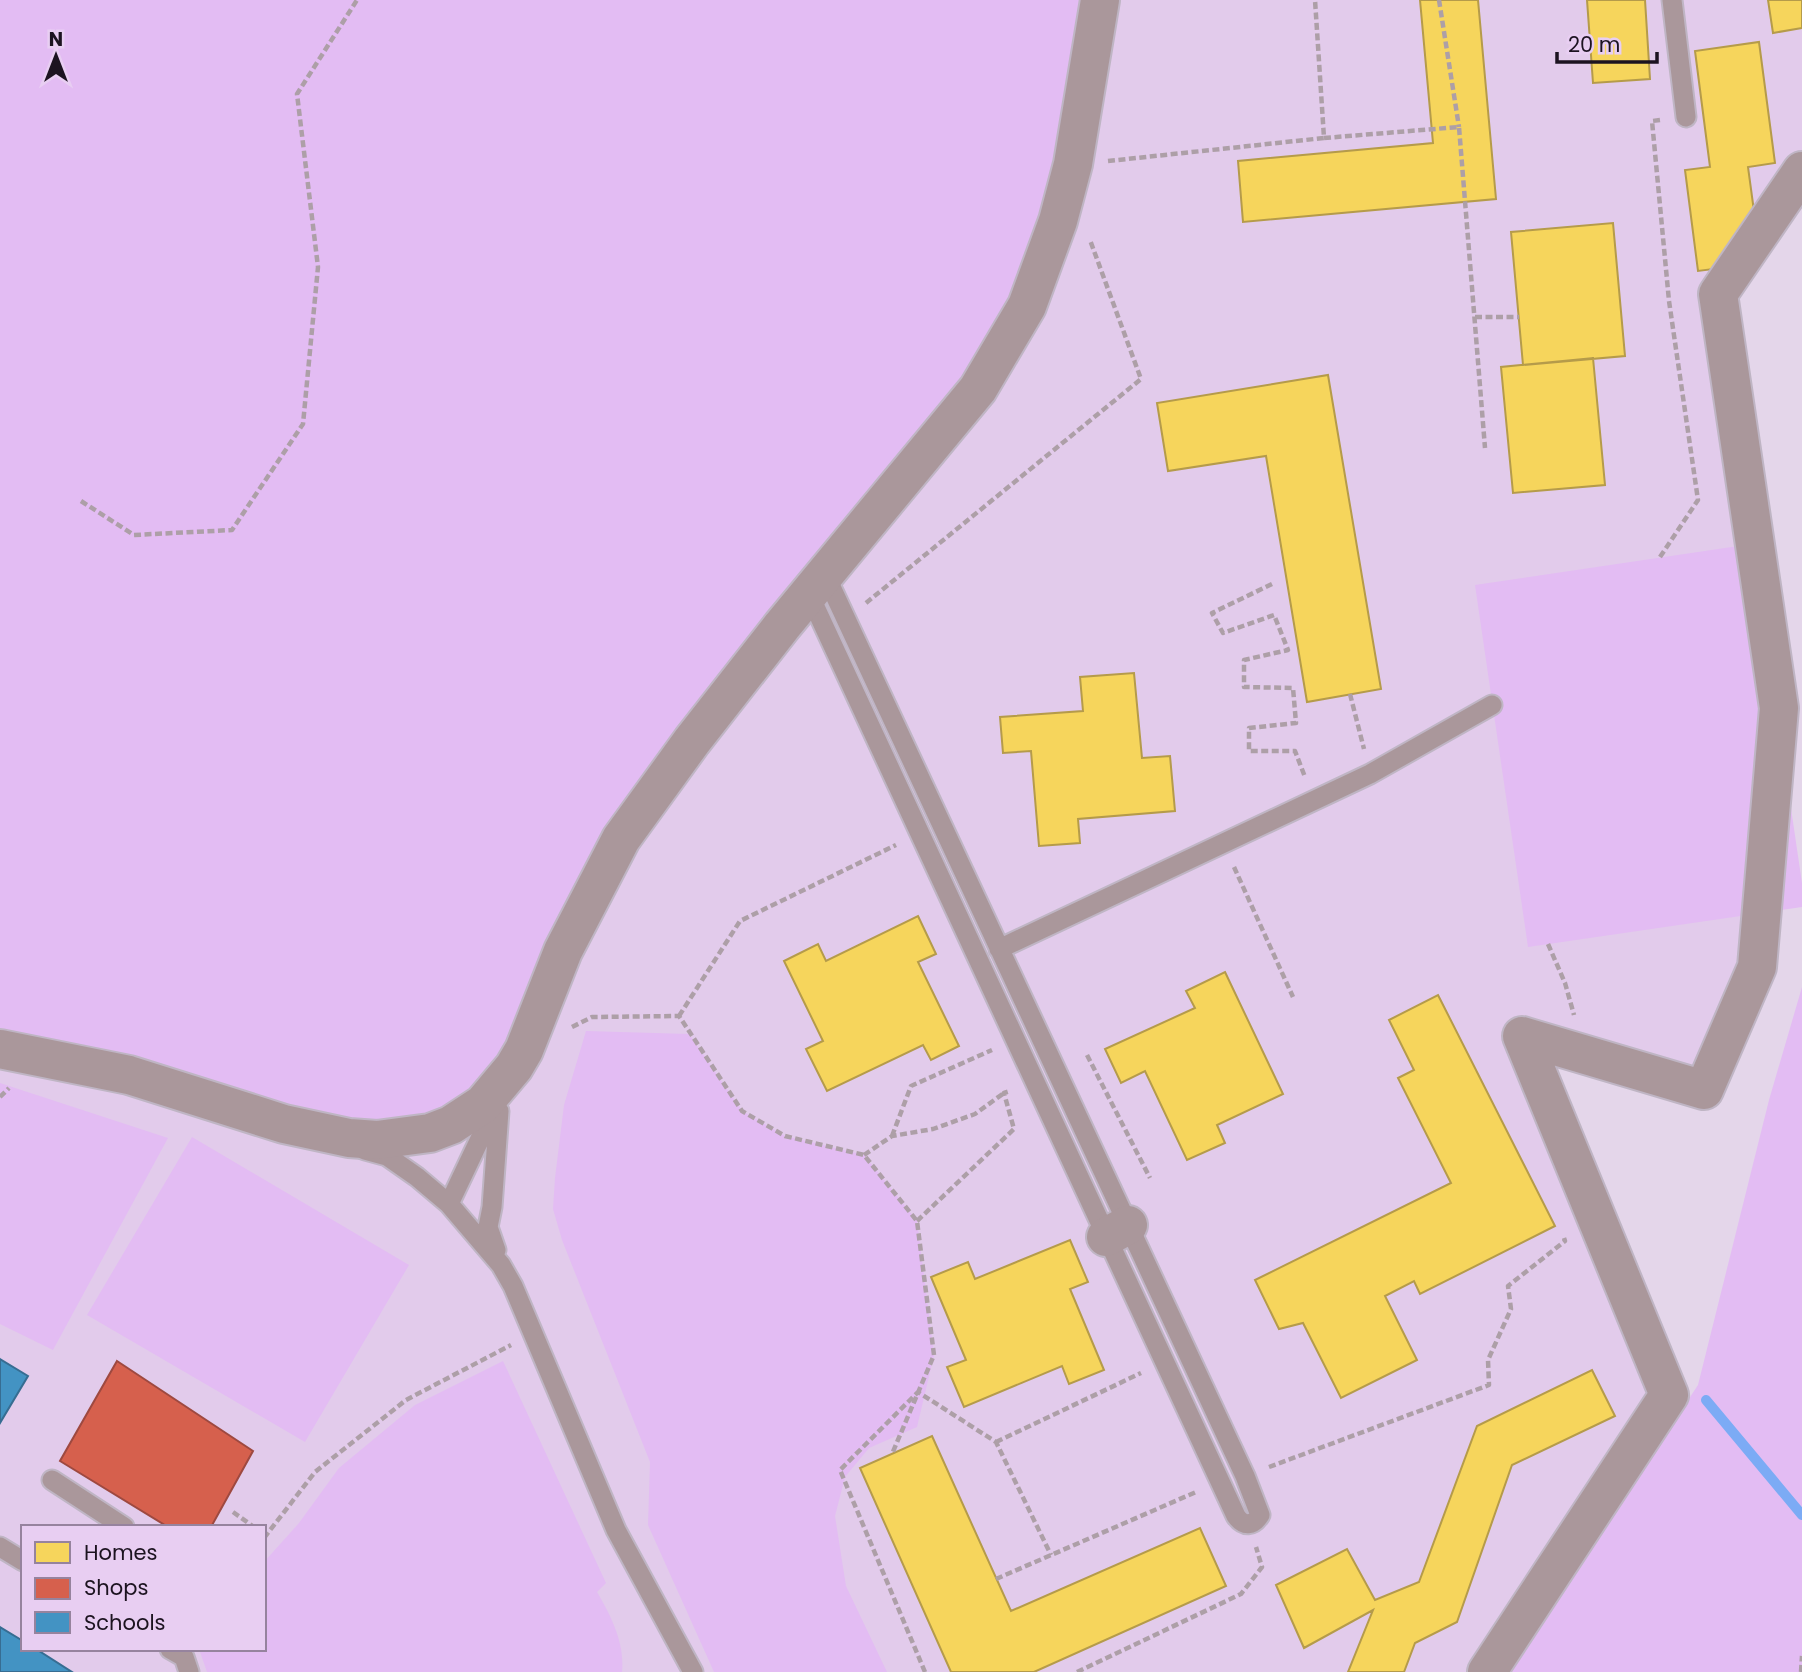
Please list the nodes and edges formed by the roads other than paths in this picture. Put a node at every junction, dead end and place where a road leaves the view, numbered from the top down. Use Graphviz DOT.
graph roads {
  1 [pos="1100,0"];
  2 [pos="1672,0"];
  3 [pos="1686,117"];
  4 [pos="1802,171"];
  5 [pos="978,389"];
  6 [pos="817,584"];
  7 [pos="782,626"];
  8 [pos="1492,705"];
  9 [pos="692,741"];
  10 [pos="999,949"];
  11 [pos="0,1049"];
  12 [pos="519,1059"];
  13 [pos="284,1124"];
  14 [pos="449,1204"];
  15 [pos="1117,1231"];
  16 [pos="500,1265"];
  17 [pos="52,1480"];
  18 [pos="121,1525"];
  19 [pos="0,1547"];
  20 [pos="21,1560"];
  21 [pos="693,1672"];
  22 [pos="1488,1672"];
  1 -- 5 [label="lane"];
  2 -- 3 [label="lane"];
  4 -- 22 [label="street"];
  5 -- 6 [label="street"];
  6 -- 7 [label="lane"];
  6 -- 10 [label="lane"];
  6 -- 15 [label="lane"];
  7 -- 9 [label="street"];
  8 -- 10 [label="lane"];
  9 -- 12 [label="lane"];
  10 -- 15 [label="lane"];
  11 -- 13 [label="lane"];
  12 -- 13 [label="street"];
  12 -- 14 [label="lane"];
  12 -- 16 [label="lane"];
  13 -- 14 [label="lane"];
  14 -- 16 [label="lane"];
  15 -- 15 [label="lane"];
  16 -- 21 [label="lane"];
  17 -- 18 [label="lane"];
  19 -- 20 [label="lane"];
}
